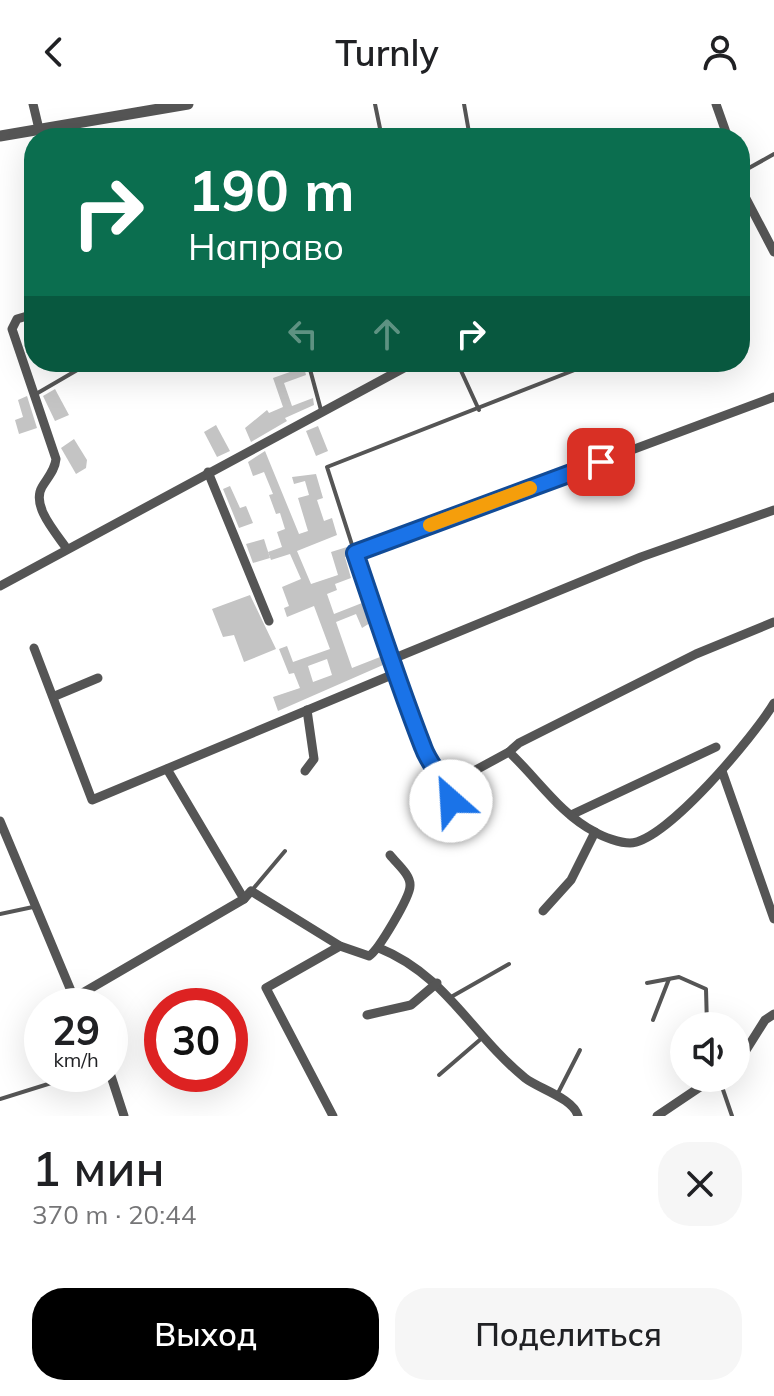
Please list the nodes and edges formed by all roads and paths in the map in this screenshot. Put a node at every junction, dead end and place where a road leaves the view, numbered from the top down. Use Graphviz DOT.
graph roads {
  1 [pos="33,104"];
  2 [pos="183,104"];
  3 [pos="375,104"];
  4 [pos="464,104"];
  5 [pos="716,104"];
  6 [pos="39,128"];
  7 [pos="45,128"];
  8 [pos="380,128"];
  9 [pos="468,128"];
  10 [pos="724,128"];
  11 [pos="24,132"];
  12 [pos="0,136"];
  13 [pos="774,154"];
  14 [pos="750,167"];
  15 [pos="750,206"];
  16 [pos="774,252"];
  17 [pos="24,317"];
  18 [pos="24,366"];
  19 [pos="26,372"];
  20 [pos="74,372"];
  21 [pos="311,372"];
  22 [pos="396,372"];
  23 [pos="462,372"];
  24 [pos="571,372"];
  25 [pos="34,396"];
  26 [pos="774,397"];
  27 [pos="479,410"];
  28 [pos="322,412"];
  29 [pos="208,472"];
  30 [pos="774,510"];
  31 [pos="67,549"];
  32 [pos="355,553"];
  33 [pos="0,586"];
  34 [pos="269,621"];
  35 [pos="774,622"];
  36 [pos="34,648"];
  37 [pos="390,660"];
  38 [pos="394,674"];
  39 [pos="98,678"];
  40 [pos="55,696"];
  41 [pos="774,703"];
  42 [pos="307,710"];
  43 [pos="716,747"];
  44 [pos="509,752"];
  45 [pos="167,769"];
  46 [pos="305,771"];
  47 [pos="722,771"];
  48 [pos="448,785"];
  49 [pos="571,815"];
  50 [pos="0,821"];
  51 [pos="427,822"];
  52 [pos="595,832"];
  53 [pos="285,851"];
  54 [pos="390,855"];
  55 [pos="248,895"];
  56 [pos="34,907"];
  57 [pos="543,911"];
  58 [pos="0,914"];
  59 [pos="774,919"];
  60 [pos="340,946"];
  61 [pos="379,948"];
  62 [pos="509,964"];
  63 [pos="669,979"];
  64 [pos="437,983"];
  65 [pos="647,983"];
  66 [pos="70,988"];
  67 [pos="99,988"];
  68 [pos="451,997"];
  69 [pos="707,1012"];
  70 [pos="774,1014"];
  71 [pos="367,1015"];
  72 [pos="653,1020"];
  73 [pos="482,1038"];
  74 [pos="750,1044"];
  75 [pos="580,1050"];
  76 [pos="439,1075"];
  77 [pos="24,1092"];
  78 [pos="116,1092"];
  79 [pos="694,1092"];
  80 [pos="720,1092"];
  81 [pos="556,1098"];
  82 [pos="0,1099"];
  83 [pos="124,1116"];
  84 [pos="333,1116"];
  85 [pos="578,1116"];
  86 [pos="657,1116"];
  87 [pos="732,1116"];
  1 -- 6 [label="street"];
  2 -- 7 [label="street"];
  3 -- 8 [label="lane"];
  4 -- 9 [label="lane"];
  5 -- 10 [label="street"];
  11 -- 12 [label="street"];
  13 -- 14 [label="lane"];
  15 -- 16 [label="street"];
  17 -- 18 [label="street"];
  19 -- 25 [label="street"];
  20 -- 25 [label="lane"];
  21 -- 28 [label="lane"];
  22 -- 28 [label="street"];
  23 -- 27 [label="lane"];
  24 -- 27 [label="lane"];
  25 -- 31 [label="street"];
  26 -- 32 [label="street"];
  27 -- 32 [label="lane"];
  28 -- 29 [label="street"];
  29 -- 31 [label="street"];
  29 -- 34 [label="street"];
  30 -- 37 [label="street"];
  31 -- 33 [label="street"];
  32 -- 37 [label="street"];
  35 -- 44 [label="street"];
  36 -- 40 [label="street"];
  37 -- 38 [label="street"];
  38 -- 42 [label="street"];
  38 -- 48 [label="street"];
  39 -- 40 [label="street"];
  40 -- 45 [label="street"];
  41 -- 47 [label="street"];
  42 -- 45 [label="street"];
  42 -- 46 [label="street"];
  43 -- 49 [label="street"];
  44 -- 48 [label="street"];
  44 -- 49 [label="street"];
  45 -- 55 [label="street"];
  47 -- 52 [label="street"];
  47 -- 59 [label="street"];
  48 -- 51 [label="street"];
  49 -- 52 [label="street"];
  50 -- 56 [label="street"];
  52 -- 57 [label="street"];
  53 -- 55 [label="lane"];
  54 -- 61 [label="street"];
  55 -- 60 [label="street"];
  55 -- 67 [label="street"];
  56 -- 58 [label="lane"];
  56 -- 66 [label="street"];
  60 -- 61 [label="street"];
  60 -- 84 [label="street"];
  61 -- 64 [label="street"];
  62 -- 68 [label="lane"];
  63 -- 65 [label="lane"];
  63 -- 69 [label="lane"];
  63 -- 72 [label="lane"];
  64 -- 68 [label="street"];
  64 -- 71 [label="street"];
  68 -- 73 [label="street"];
  70 -- 74 [label="street"];
  73 -- 76 [label="lane"];
  73 -- 81 [label="street"];
  75 -- 81 [label="lane"];
  77 -- 82 [label="lane"];
  78 -- 83 [label="street"];
  79 -- 86 [label="street"];
  80 -- 87 [label="lane"];
  81 -- 85 [label="street"];
}
